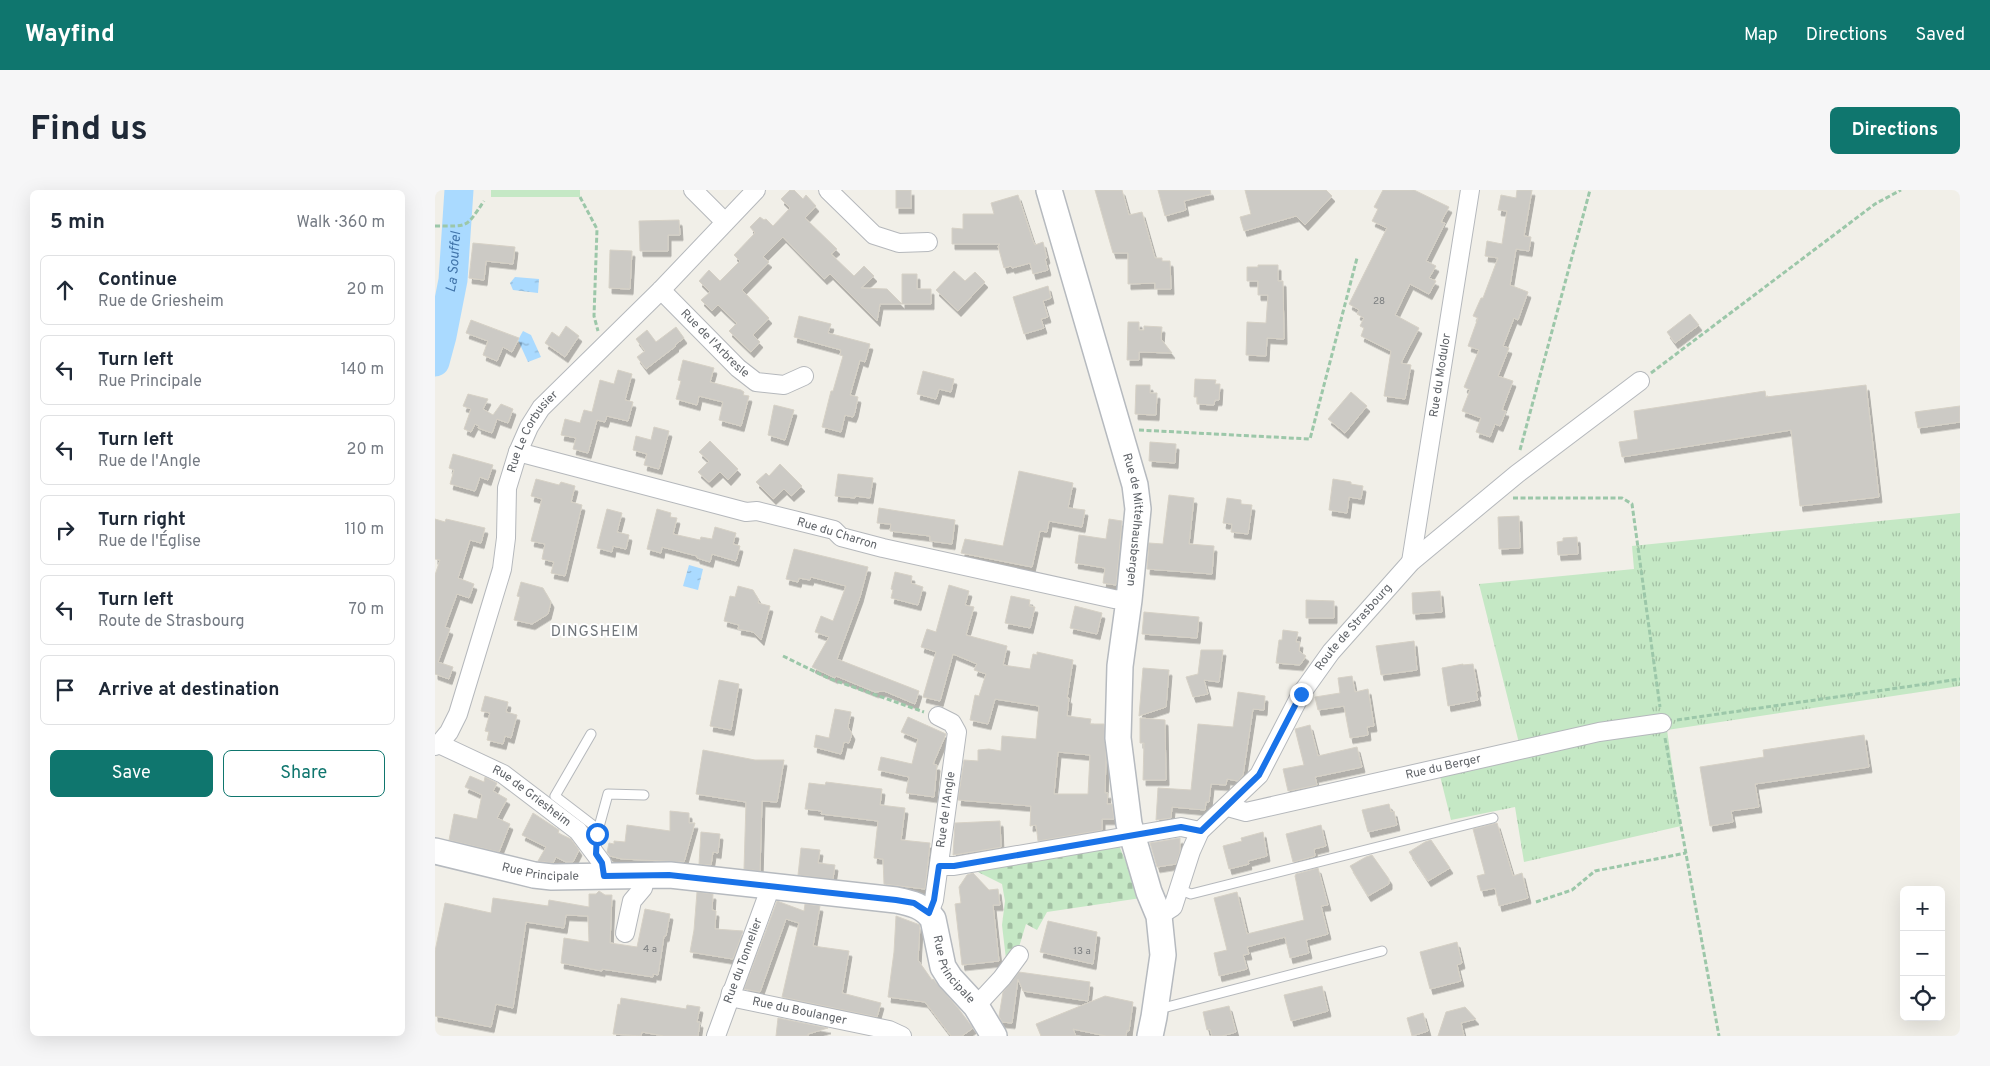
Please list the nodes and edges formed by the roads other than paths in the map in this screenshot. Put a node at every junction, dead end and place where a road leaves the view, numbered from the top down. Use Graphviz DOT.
graph roads {
  1 [pos="693,190"];
  2 [pos="756,190"];
  3 [pos="828,190"];
  4 [pos="1049,190"];
  5 [pos="1470,190"];
  6 [pos="725,222"];
  7 [pos="929,242"];
  8 [pos="661,290"];
  9 [pos="803,376"];
  10 [pos="1640,381"];
  11 [pos="518,452"];
  12 [pos="1411,562"];
  13 [pos="1129,600"];
  14 [pos="938,716"];
  15 [pos="1662,723"];
  16 [pos="591,734"];
  17 [pos="437,745"];
  18 [pos="644,795"];
  19 [pos="1227,807"];
  20 [pos="1493,818"];
  21 [pos="598,829"];
  22 [pos="1201,831"];
  23 [pos="1131,835"];
  24 [pos="435,851"];
  25 [pos="600,865"];
  26 [pos="939,866"];
  27 [pos="646,875"];
  28 [pos="771,886"];
  29 [pos="1178,889"];
  30 [pos="929,913"];
  31 [pos="1159,916"];
  32 [pos="625,933"];
  33 [pos="1382,951"];
  34 [pos="1019,955"];
  35 [pos="731,992"];
  36 [pos="975,1006"];
  37 [pos="1155,1007"];
  38 [pos="987,1033"];
  39 [pos="716,1036"];
  40 [pos="902,1036"];
  41 [pos="1149,1036"];
  1 -- 6 [label="street"];
  2 -- 6 [label="street, Rue Le Corbusier"];
  3 -- 7 [label="street"];
  4 -- 13 [label="street, Rue de Mittelhausbergen"];
  5 -- 12 [label="street, Rue du Modulor"];
  6 -- 8 [label="street, Rue Le Corbusier"];
  8 -- 9 [label="street, Rue de l'Arbresle"];
  8 -- 11 [label="street, Rue Le Corbusier"];
  10 -- 12 [label="street, Route de Strasbourg"];
  11 -- 13 [label="street, Rue du Charron"];
  11 -- 17 [label="street, Rue Le Corbusier"];
  12 -- 19 [label="street, Route de Strasbourg"];
  13 -- 23 [label="street, Rue de Mittelhausbergen"];
  14 -- 26 [label="street, Rue de l'Angle"];
  15 -- 19 [label="street, Rue du Berger"];
  16 -- 21 [label="lane"];
  17 -- 25 [label="street, Rue de Griesheim"];
  18 -- 21 [label="lane"];
  19 -- 22 [label="street, Route de Strasbourg"];
  20 -- 29 [label="lane"];
  21 -- 25 [label="lane"];
  22 -- 23 [label="street"];
  22 -- 29 [label="street, Route de Strasbourg"];
  23 -- 26 [label="street"];
  23 -- 31 [label="street, Rue de Mittelhausbergen"];
  24 -- 25 [label="street, Rue Principale"];
  25 -- 27 [label="street, Rue Principale"];
  26 -- 30 [label="street, Rue de l'Angle"];
  27 -- 28 [label="street, Rue Principale"];
  27 -- 32 [label="street"];
  28 -- 30 [label="street, Rue Principale"];
  28 -- 35 [label="street, Rue du Tonnelier"];
  29 -- 31 [label="street, Route de Strasbourg"];
  30 -- 36 [label="street, Rue Principale"];
  31 -- 37 [label="street"];
  33 -- 37 [label="lane"];
  34 -- 36 [label="street"];
  35 -- 39 [label="street, Rue du Tonnelier"];
  35 -- 40 [label="street, Rue du Boulanger"];
  36 -- 38 [label="street, Rue Principale"];
  37 -- 41 [label="street"];
}
